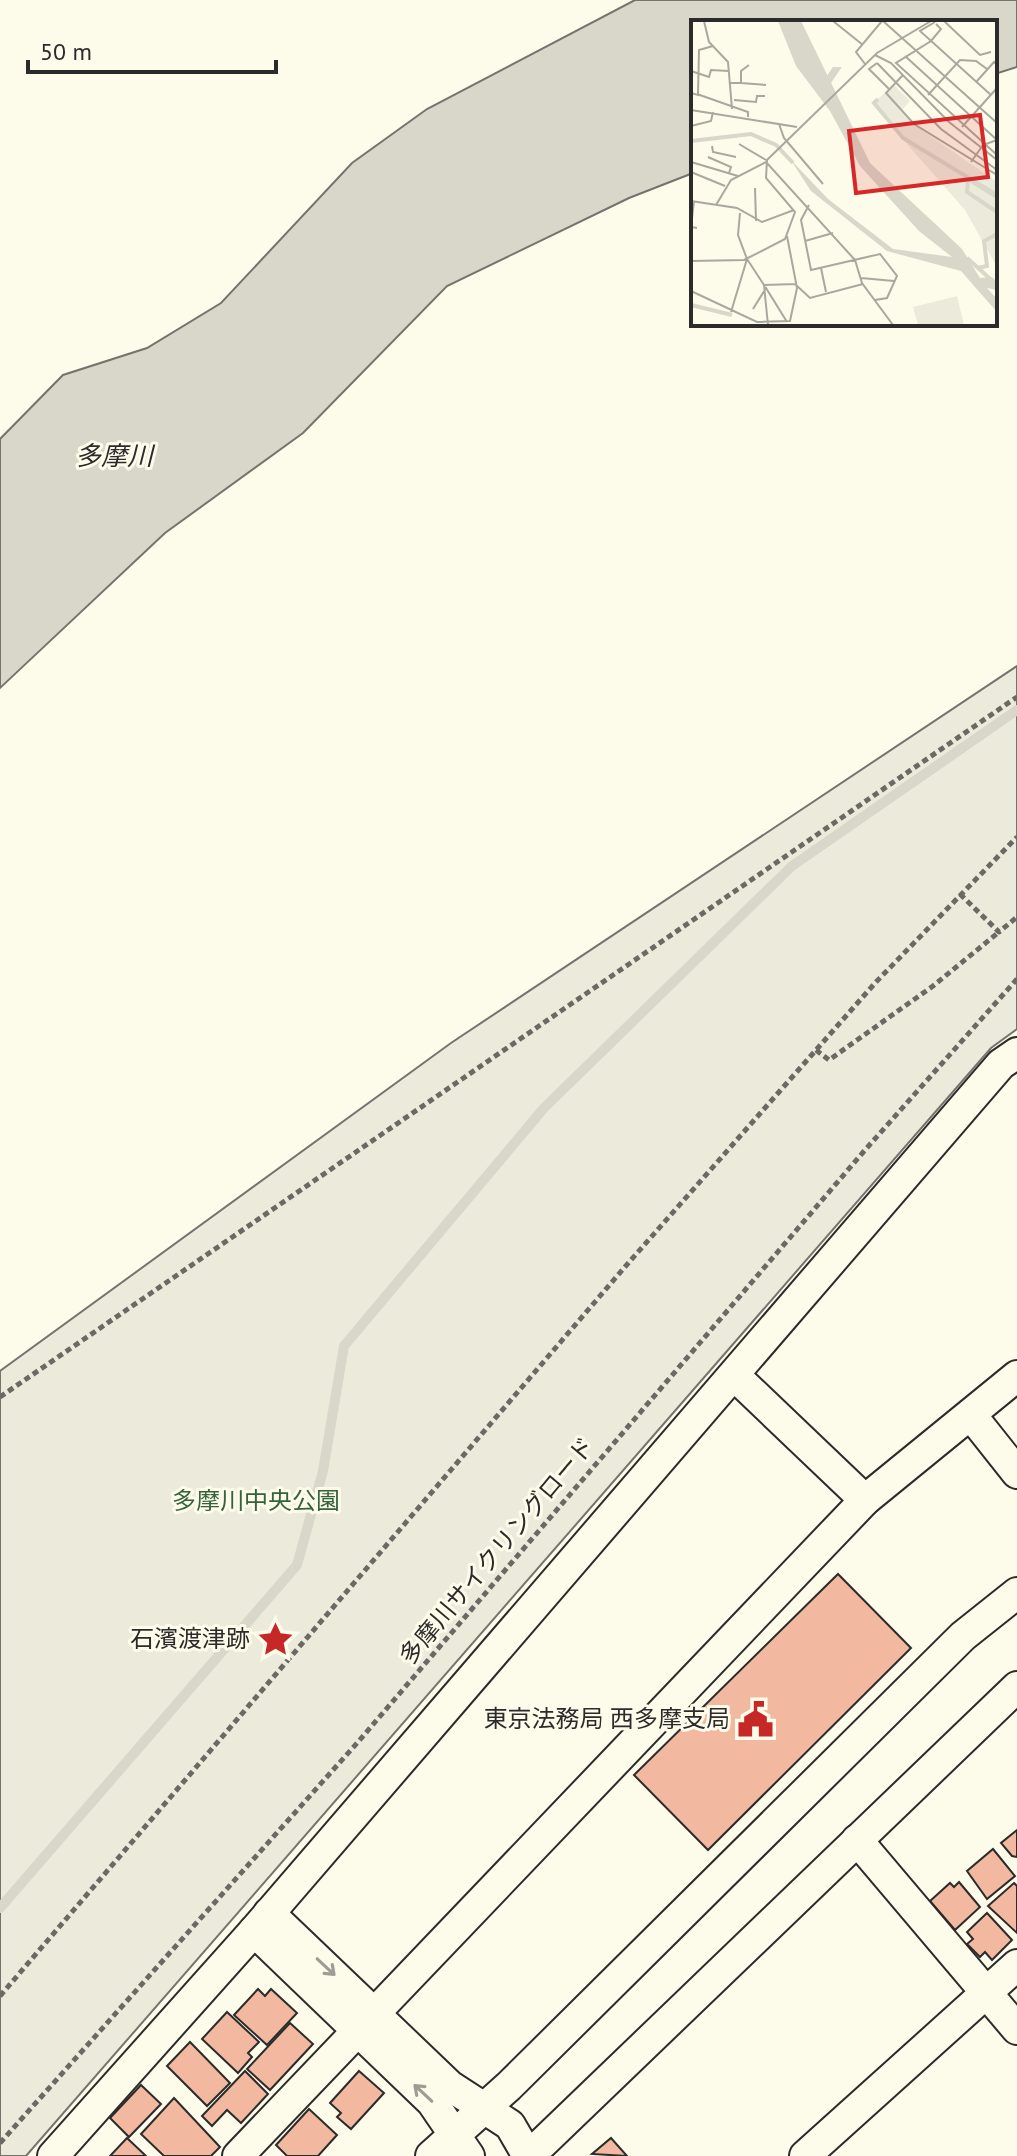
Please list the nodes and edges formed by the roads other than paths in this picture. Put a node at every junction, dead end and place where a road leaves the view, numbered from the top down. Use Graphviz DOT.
graph roads {
  1 [pos="1017,1053"];
  2 [pos="734,1375"];
  3 [pos="1017,1376"];
  4 [pos="971,1415"];
  5 [pos="1017,1473"];
  6 [pos="865,1500"];
  7 [pos="1017,1593"];
  8 [pos="1017,1687"];
  9 [pos="857,1840"];
  10 [pos="262,1922"];
  11 [pos="1017,1965"];
  12 [pos="984,1992"];
  13 [pos="366,2023"];
  14 [pos="1017,2029"];
  15 [pos="484,2107"];
  16 [pos="461,2145"];
  17 [pos="53,2156"];
  18 [pos="238,2156"];
  19 [pos="431,2156"];
  20 [pos="528,2156"];
  21 [pos="805,2156"];
  1 -- 2 [label="street"];
  2 -- 6 [label="street"];
  2 -- 10 [label="street"];
  3 -- 4 [label="street"];
  4 -- 5 [label="street"];
  4 -- 6 [label="street"];
  6 -- 13 [label="street"];
  7 -- 15 [label="street"];
  8 -- 9 [label="street"];
  9 -- 12 [label="street"];
  9 -- 20 [label="street"];
  10 -- 13 [label="street"];
  10 -- 17 [label="street"];
  11 -- 12 [label="street"];
  12 -- 14 [label="street"];
  12 -- 21 [label="street"];
  13 -- 15 [label="street"];
  16 -- 13 [label="street, one-way"];
  13 -- 18 [label="street"];
  15 -- 16 [label="street"];
  15 -- 20 [label="street"];
  16 -- 19 [label="street"];
}
